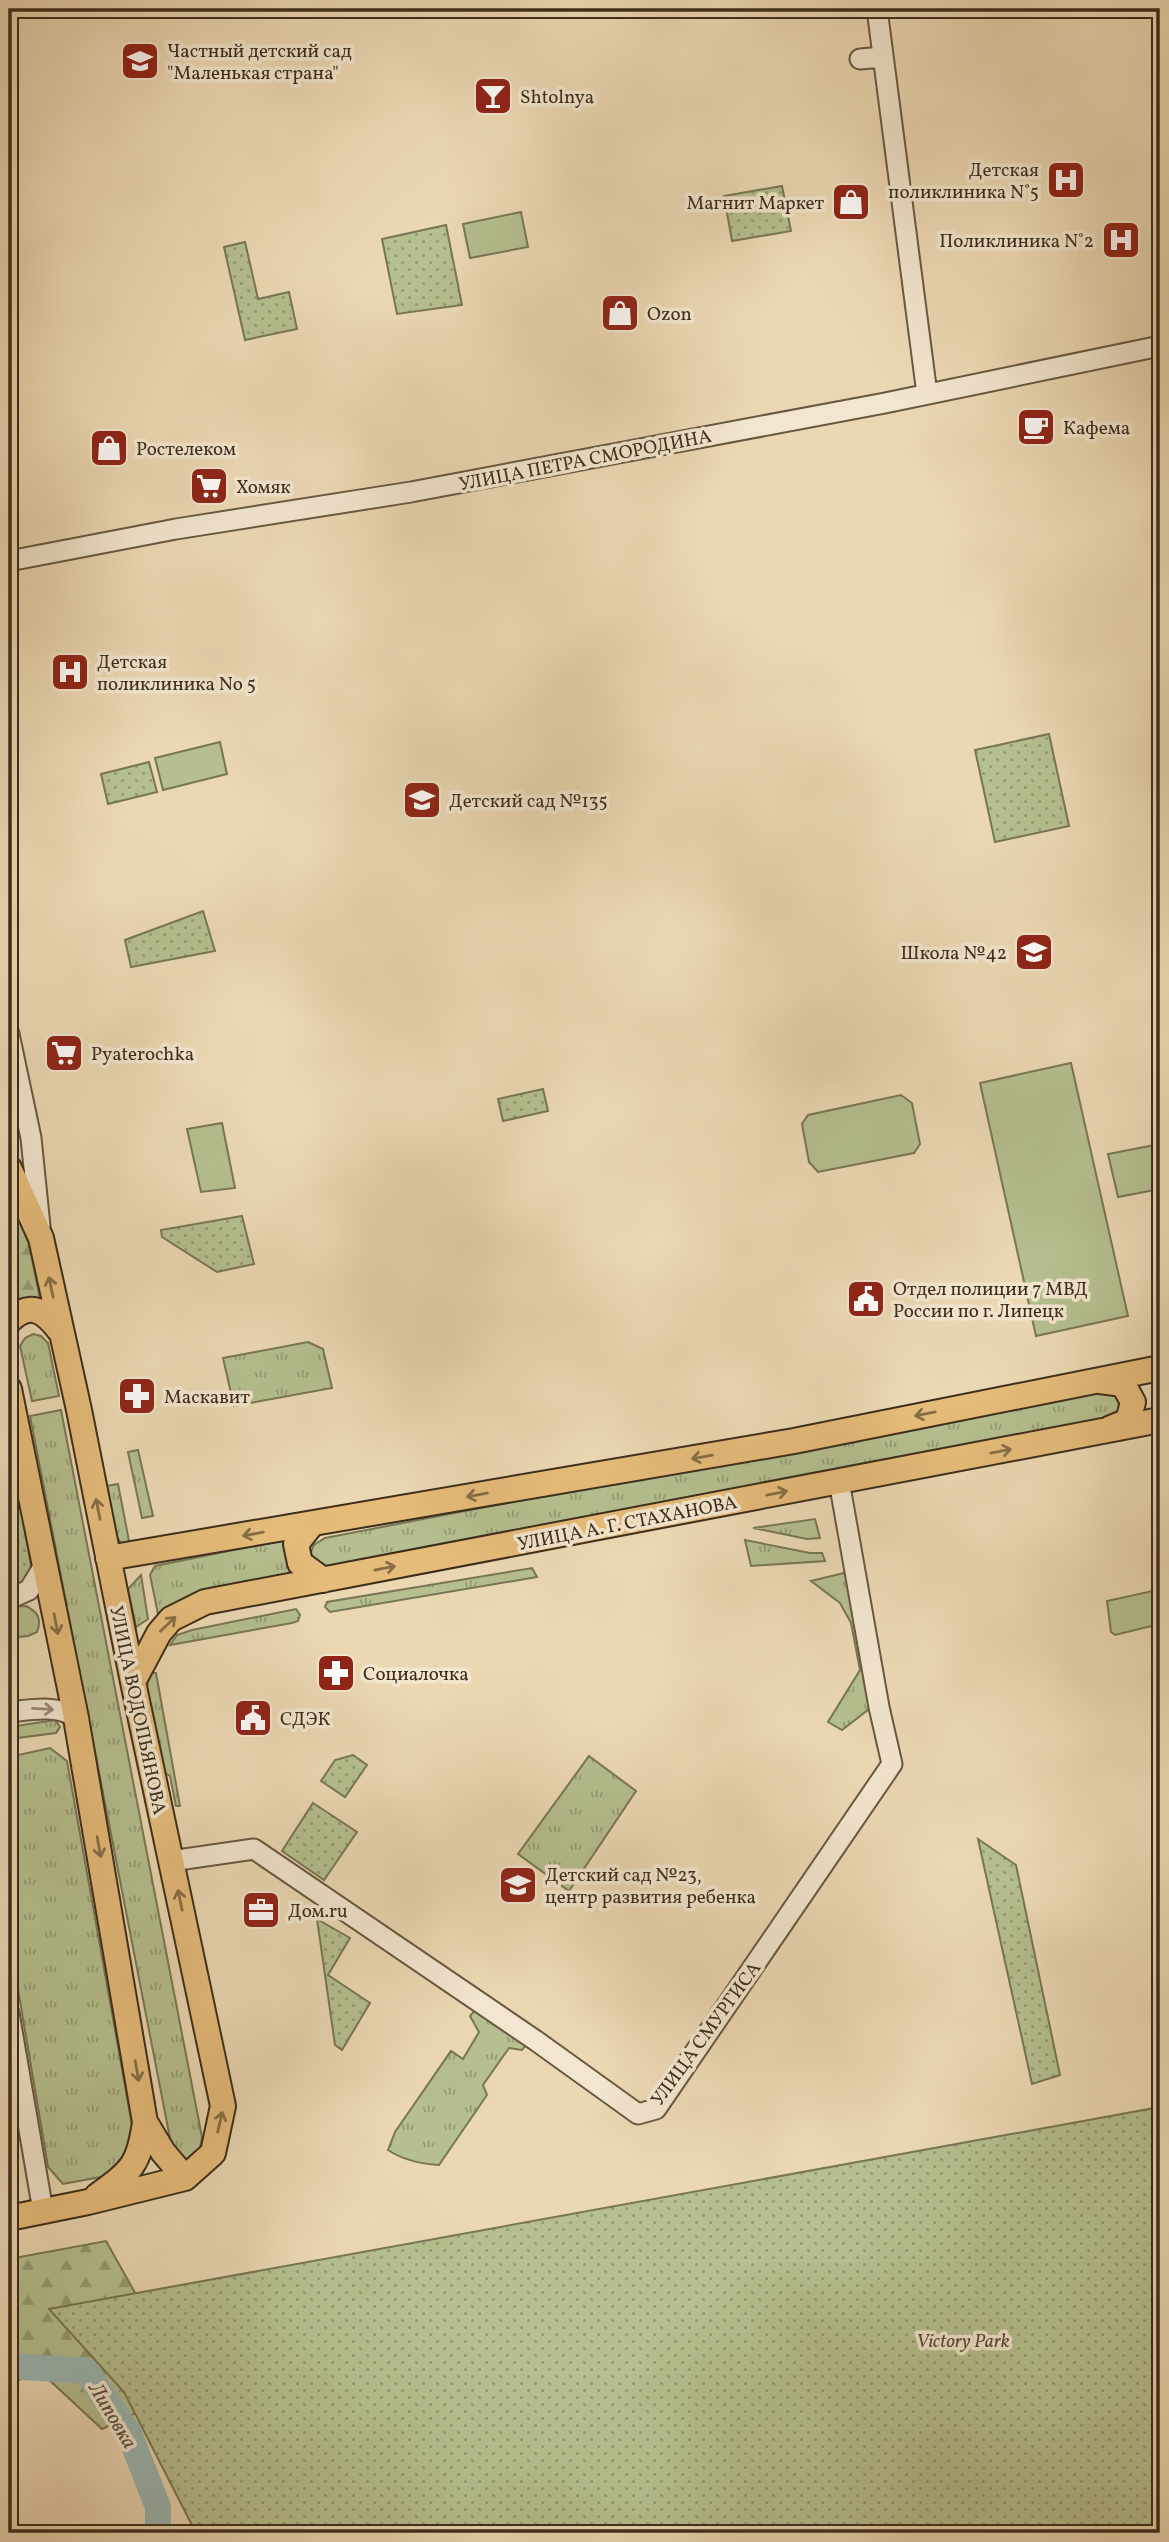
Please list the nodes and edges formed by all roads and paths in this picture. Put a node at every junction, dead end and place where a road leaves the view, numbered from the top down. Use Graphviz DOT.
graph roads {
  1 [pos="877,9"];
  2 [pos="883,57"];
  3 [pos="860,59"];
  4 [pos="1160,346"];
  5 [pos="927,394"];
  6 [pos="9,561"];
  7 [pos="9,1034"];
  8 [pos="9,1168"];
  9 [pos="41,1238"];
  10 [pos="9,1321"];
  11 [pos="60,1331"];
  12 [pos="1160,1368"];
  13 [pos="1096,1381"];
  14 [pos="9,1389"];
  15 [pos="1160,1420"];
  16 [pos="1103,1431"];
  17 [pos="839,1481"];
  18 [pos="312,1525"];
  19 [pos="108,1558"];
  20 [pos="45,1564"];
  21 [pos="323,1580"];
  22 [pos="9,1599"];
  23 [pos="133,1682"];
  24 [pos="9,1712"];
  25 [pos="76,1718"];
  26 [pos="171,1861"];
  27 [pos="9,2013"];
  28 [pos="145,2122"];
  29 [pos="186,2178"];
  30 [pos="88,2202"];
  31 [pos="43,2211"];
  32 [pos="9,2218"];
  1 -- 2 [label="street"];
  2 -- 3 [label="street"];
  2 -- 5 [label="street"];
  4 -- 5 [label="street, УЛИЦА ПЕТРА СМОРОДИНА"];
  5 -- 6 [label="street, УЛИЦА ПЕТРА СМОРОДИНА"];
  7 -- 9 [label="street"];
  8 -- 9 [label="main road, УЛИЦА ВОДОПЬЯНОВА"];
  11 -- 9 [label="main road, УЛИЦА ВОДОПЬЯНОВА, one-way"];
  10 -- 11 [label="main road"];
  19 -- 11 [label="main road, УЛИЦА ВОДОПЬЯНОВА, one-way"];
  12 -- 13 [label="main road"];
  13 -- 16 [label="main road"];
  13 -- 18 [label="main road, one-way"];
  14 -- 20 [label="main road"];
  15 -- 16 [label="main road, УЛИЦА А. Г. СТАХАНОВА"];
  17 -- 16 [label="main road, УЛИЦА А. Г. СТАХАНОВА, one-way"];
  21 -- 17 [label="main road, УЛИЦА А. Г. СТАХАНОВА, one-way"];
  17 -- 26 [label="street, УЛИЦА СМУРГИСА"];
  18 -- 19 [label="main road, one-way"];
  18 -- 21 [label="main road"];
  19 -- 23 [label="main road, УЛИЦА ВОДОПЬЯНОВА"];
  20 -- 22 [label="street"];
  20 -- 25 [label="main road, one-way"];
  23 -- 21 [label="main road, УЛИЦА А. Г. СТАХАНОВА, one-way"];
  23 -- 26 [label="main road, УЛИЦА ВОДОПЬЯНОВА"];
  24 -- 25 [label="street, one-way"];
  25 -- 28 [label="main road, one-way"];
  29 -- 26 [label="main road, УЛИЦА ВОДОПЬЯНОВА, one-way"];
  27 -- 31 [label="street"];
  28 -- 29 [label="main road"];
  28 -- 30 [label="main road"];
  29 -- 30 [label="main road"];
  30 -- 31 [label="main road"];
  31 -- 32 [label="main road"];
}
